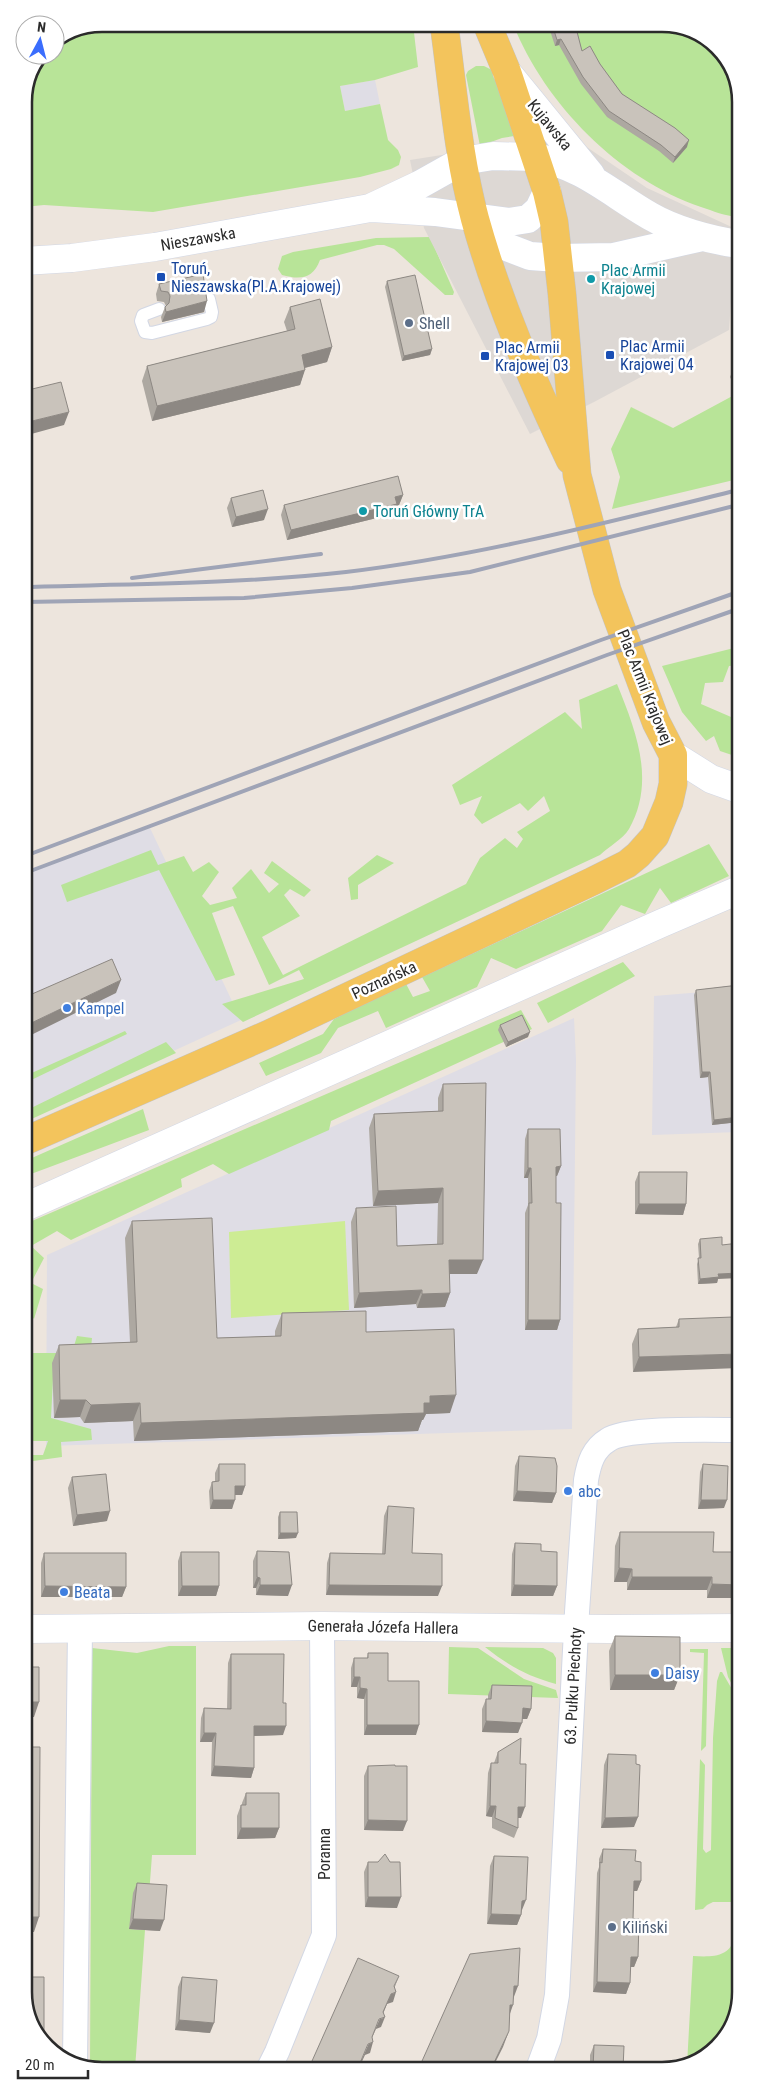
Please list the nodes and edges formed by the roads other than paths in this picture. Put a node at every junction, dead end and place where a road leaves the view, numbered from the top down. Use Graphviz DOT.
graph roads {
  1 [pos="445,33"];
  2 [pos="491,33"];
  3 [pos="507,72"];
  4 [pos="535,157"];
  5 [pos="462,160"];
  6 [pos="593,178"];
  7 [pos="547,192"];
  8 [pos="370,208"];
  9 [pos="475,219"];
  10 [pos="702,237"];
  11 [pos="732,243"];
  12 [pos="558,258"];
  13 [pos="33,260"];
  14 [pos="209,299"];
  15 [pos="159,309"];
  16 [pos="577,475"];
  17 [pos="673,755"];
  18 [pos="732,787"];
  19 [pos="732,893"];
  20 [pos="33,1137"];
  21 [pos="33,1203"];
  22 [pos="732,1430"];
  23 [pos="322,1626"];
  24 [pos="80,1628"];
  25 [pos="732,1628"];
  26 [pos="33,1629"];
  27 [pos="576,1629"];
  28 [pos="75,2057"];
  29 [pos="272,2062"];
  30 [pos="541,2062"];
  1 -- 5 [label="main road, Plac Armii Krajowej"];
  2 -- 3 [label="main road, Plac Armii Krajowej"];
  3 -- 4 [label="main road, Plac Armii Krajowej"];
  3 -- 6 [label="street, Kujawska"];
  4 -- 5 [label="street"];
  4 -- 6 [label="street, Kujawska"];
  4 -- 7 [label="main road, Plac Armii Krajowej"];
  5 -- 8 [label="street, Nieszawska"];
  5 -- 9 [label="main road, Plac Armii Krajowej"];
  6 -- 10 [label="street, Kujawska"];
  7 -- 9 [label="street"];
  7 -- 12 [label="main road, Plac Armii Krajowej"];
  8 -- 9 [label="street, Nieszawska"];
  8 -- 13 [label="street, Nieszawska"];
  9 -- 12 [label="street"];
  9 -- 16 [label="main road, Plac Armii Krajowej"];
  10 -- 11 [label="street, Kujawska"];
  10 -- 12 [label="street, Kujawska"];
  12 -- 16 [label="main road, Plac Armii Krajowej"];
  14 -- 15 [label="lane"];
  16 -- 17 [label="main road, Plac Armii Krajowej"];
  17 -- 18 [label="street"];
  17 -- 20 [label="main road, Poznańska"];
  19 -- 21 [label="street"];
  22 -- 27 [label="street, 63. Pułku Piechoty"];
  23 -- 24 [label="street, Generała Józefa Hallera"];
  23 -- 27 [label="street, Generała Józefa Hallera"];
  23 -- 29 [label="street, Poranna"];
  24 -- 26 [label="street, Generała Józefa Hallera"];
  24 -- 28 [label="street"];
  25 -- 27 [label="street, Generała Józefa Hallera"];
  27 -- 30 [label="street, 63. Pułku Piechoty"];
}
